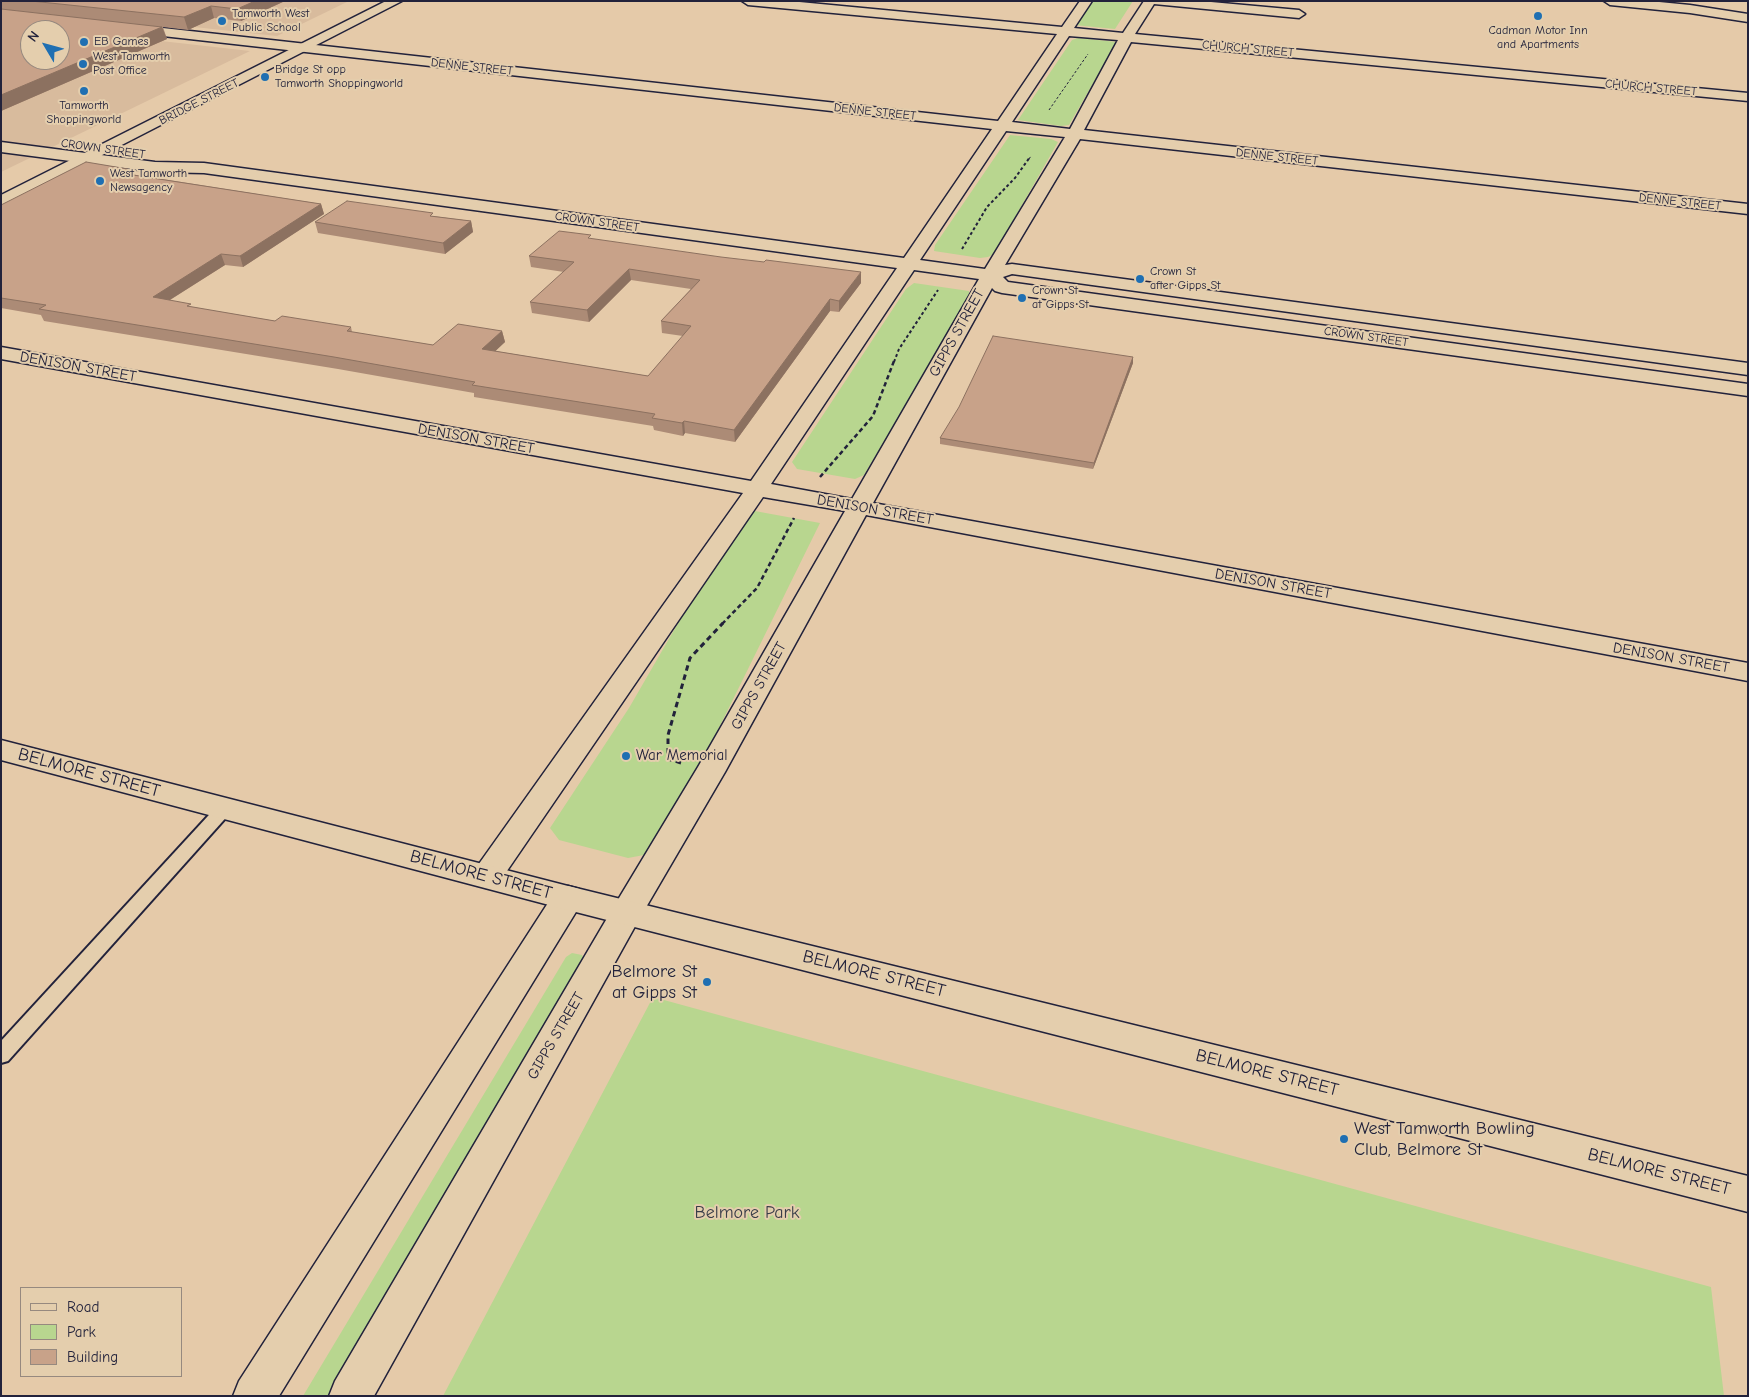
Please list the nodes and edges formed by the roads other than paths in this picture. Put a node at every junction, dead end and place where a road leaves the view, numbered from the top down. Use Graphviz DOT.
graph roads {
  1 [pos="372,1"];
  2 [pos="396,1"];
  3 [pos="748,1"];
  4 [pos="1086,1"];
  5 [pos="1150,1"];
  6 [pos="1158,1"];
  7 [pos="1610,1"];
  8 [pos="1678,1"];
  9 [pos="1748,11"];
  10 [pos="1299,14"];
  11 [pos="1748,18"];
  12 [pos="117,27"];
  13 [pos="1065,31"];
  14 [pos="1126,38"];
  15 [pos="283,46"];
  16 [pos="305,48"];
  17 [pos="1748,97"];
  18 [pos="1002,126"];
  19 [pos="1075,134"];
  20 [pos="1,135"];
  21 [pos="1,147"];
  22 [pos="105,149"];
  23 [pos="84,152"];
  24 [pos="63,155"];
  25 [pos="204,168"];
  26 [pos="1,186"];
  27 [pos="1,202"];
  28 [pos="1748,209"];
  29 [pos="909,264"];
  30 [pos="990,275"];
  31 [pos="1,353"];
  32 [pos="1748,369"];
  33 [pos="1748,390"];
  34 [pos="757,489"];
  35 [pos="859,507"];
  36 [pos="1748,672"];
  37 [pos="1,750"];
  38 [pos="225,808"];
  39 [pos="487,876"];
  40 [pos="568,898"];
  41 [pos="627,912"];
  42 [pos="1,1055"];
  43 [pos="1748,1194"];
  44 [pos="254,1396"];
  45 [pos="350,1396"];
  1 -- 15 [label="street, BRIDGE STREET"];
  2 -- 16 [label="street, BRIDGE STREET"];
  3 -- 13 [label="street, CHURCH STREET"];
  4 -- 13 [label="street"];
  5 -- 14 [label="street, GIPPS STREET"];
  6 -- 10 [label="street"];
  7 -- 11 [label="street"];
  8 -- 9 [label="street"];
  12 -- 15 [label="street, DENNE STREET"];
  13 -- 14 [label="street, CHURCH STREET"];
  13 -- 18 [label="street"];
  14 -- 17 [label="street, CHURCH STREET"];
  14 -- 19 [label="street, GIPPS STREET"];
  15 -- 16 [label="street, DENNE STREET"];
  15 -- 23 [label="street, BRIDGE STREET"];
  16 -- 18 [label="street, DENNE STREET"];
  16 -- 22 [label="street, BRIDGE STREET"];
  18 -- 19 [label="street, DENNE STREET"];
  18 -- 29 [label="street"];
  19 -- 28 [label="street, DENNE STREET"];
  19 -- 30 [label="street, GIPPS STREET"];
  20 -- 23 [label="street, CROWN STREET"];
  21 -- 24 [label="street, CROWN STREET"];
  22 -- 23 [label="street, BRIDGE STREET"];
  22 -- 25 [label="street, CROWN STREET"];
  23 -- 24 [label="street, CROWN STREET"];
  23 -- 25 [label="street, CROWN STREET"];
  23 -- 27 [label="street, BRIDGE STREET"];
  24 -- 26 [label="street"];
  25 -- 29 [label="street, CROWN STREET"];
  29 -- 30 [label="street, CROWN STREET"];
  29 -- 34 [label="street"];
  30 -- 32 [label="street, CROWN STREET"];
  30 -- 33 [label="street, CROWN STREET"];
  30 -- 35 [label="street, GIPPS STREET"];
  31 -- 34 [label="street, DENISON STREET"];
  34 -- 35 [label="street, DENISON STREET"];
  34 -- 39 [label="street"];
  35 -- 36 [label="street, DENISON STREET"];
  35 -- 41 [label="street, GIPPS STREET"];
  37 -- 38 [label="street, BELMORE STREET"];
  38 -- 39 [label="street, BELMORE STREET"];
  38 -- 42 [label="lane"];
  39 -- 40 [label="street, BELMORE STREET"];
  40 -- 41 [label="street, BELMORE STREET"];
  40 -- 44 [label="street"];
  41 -- 43 [label="street, BELMORE STREET"];
  41 -- 45 [label="street, GIPPS STREET"];
}
